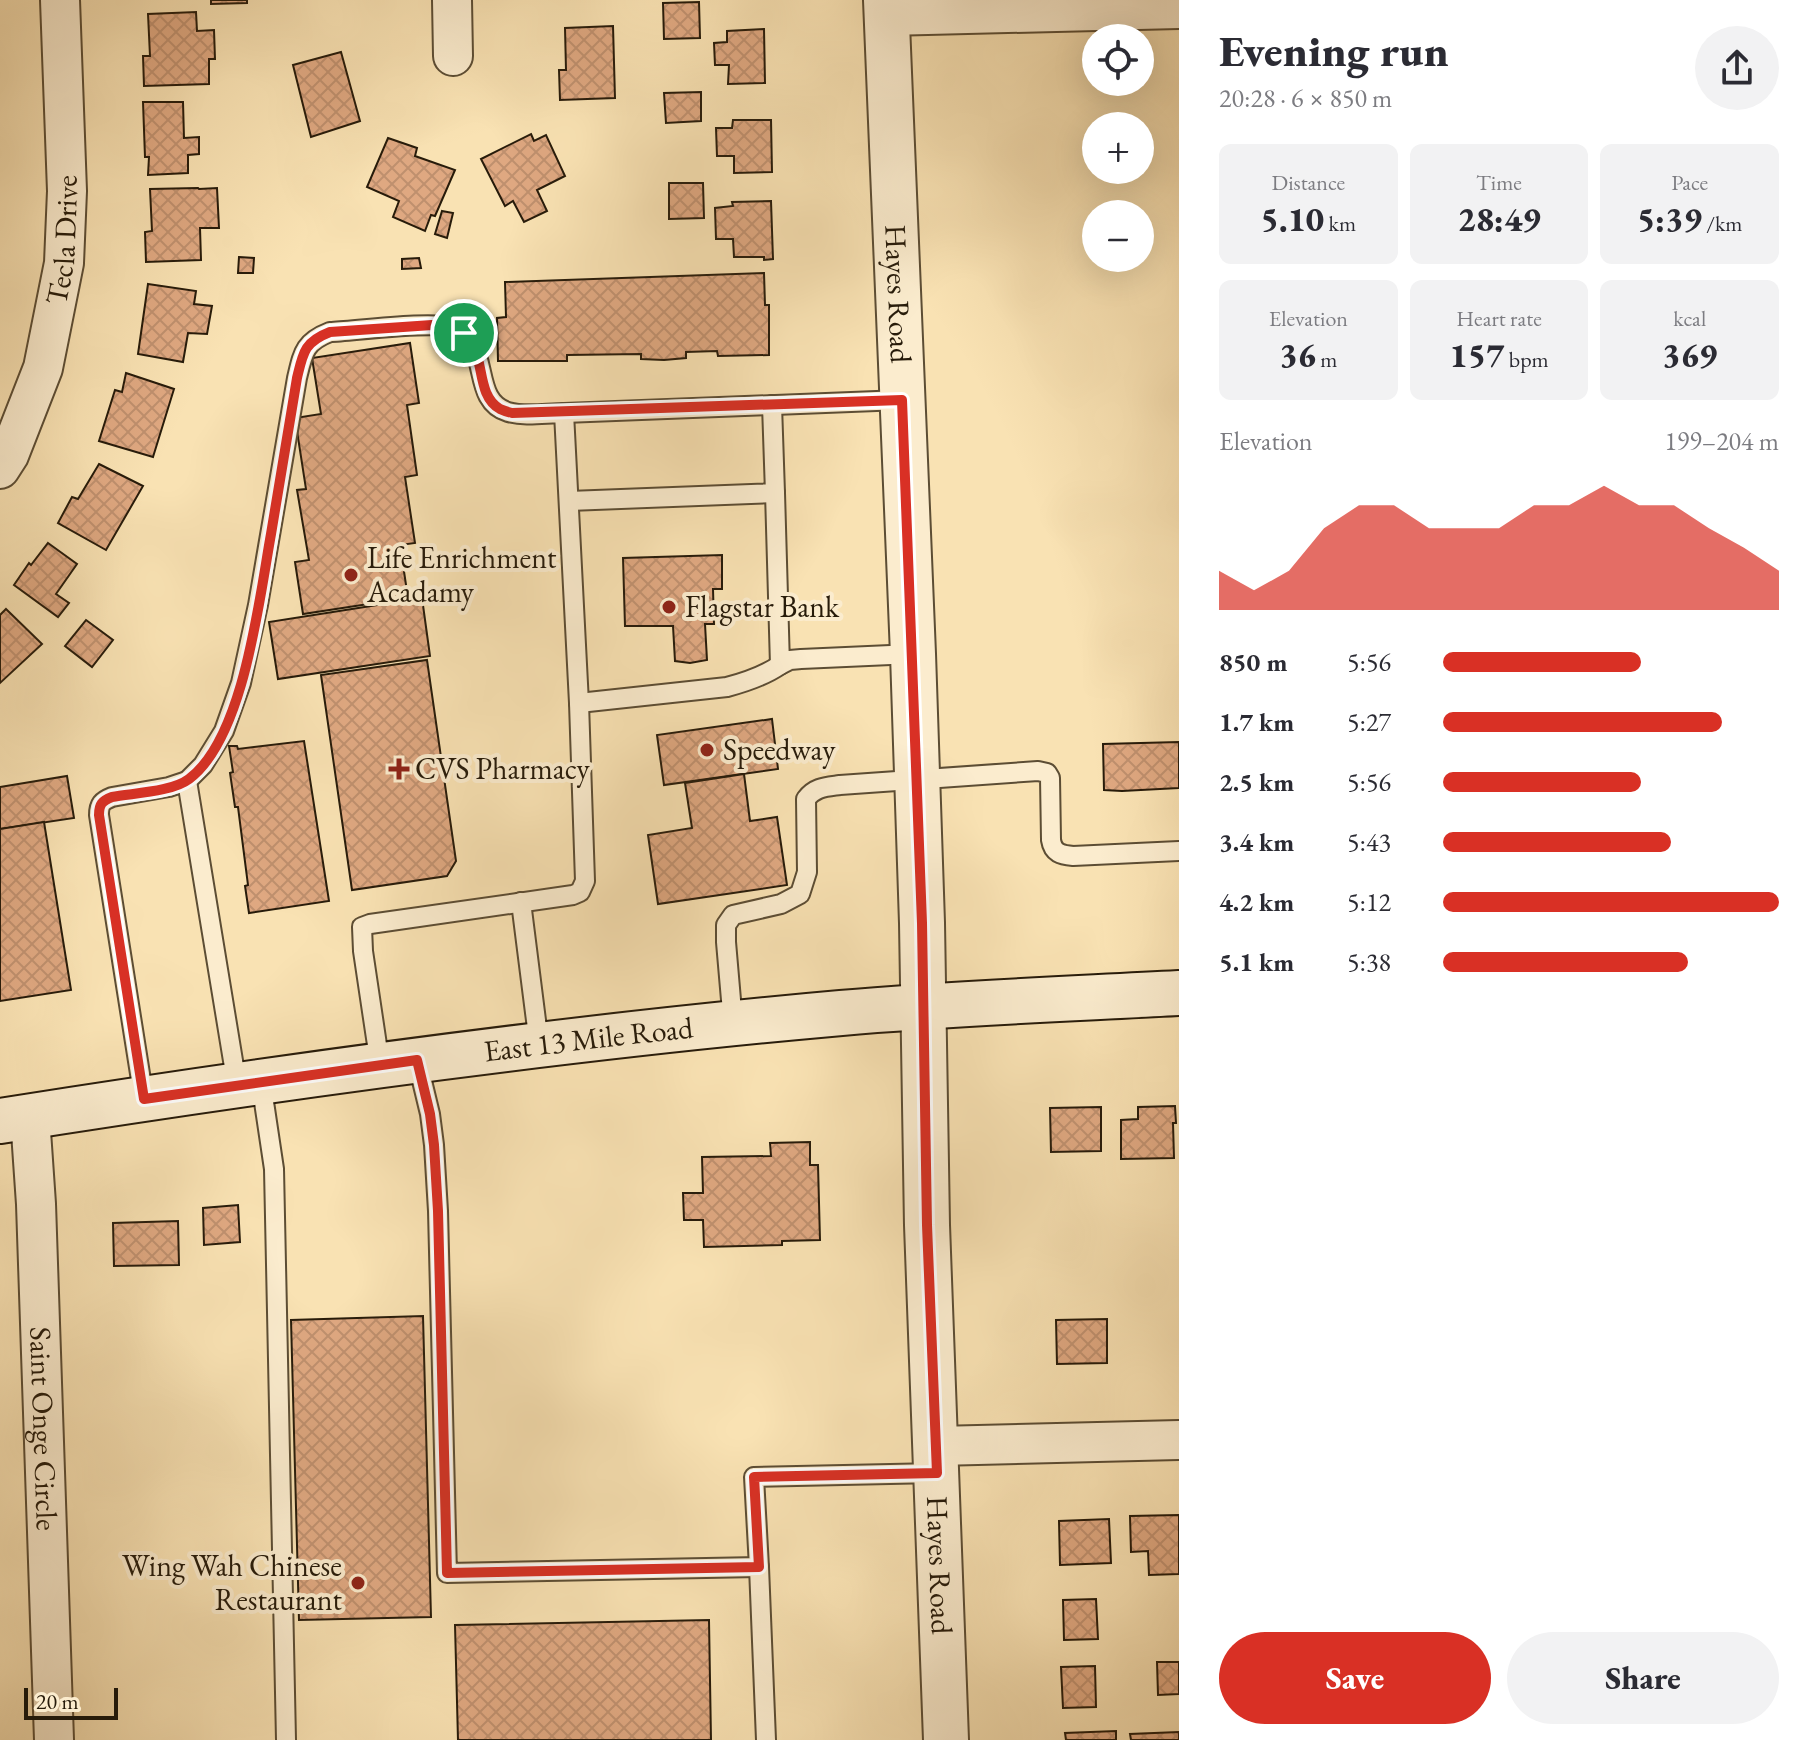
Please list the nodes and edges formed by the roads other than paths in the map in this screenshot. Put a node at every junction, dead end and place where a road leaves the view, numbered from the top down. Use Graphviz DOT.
graph roads {
  1 [pos="60,0"];
  2 [pos="452,0"];
  3 [pos="886,8"];
  4 [pos="1179,9"];
  5 [pos="453,56"];
  6 [pos="902,400"];
  7 [pos="772,405"];
  8 [pos="564,413"];
  9 [pos="0,469"];
  10 [pos="775,493"];
  11 [pos="569,501"];
  12 [pos="913,654"];
  13 [pos="780,665"];
  14 [pos="579,703"];
  15 [pos="187,781"];
  16 [pos="917,781"];
  17 [pos="1179,851"];
  18 [pos="521,902"];
  19 [pos="1179,993"];
  20 [pos="922,1007"];
  21 [pos="733,1023"];
  22 [pos="539,1044"];
  23 [pos="398,1063"];
  24 [pos="249,1083"];
  25 [pos="144,1099"];
  26 [pos="15,1119"];
  27 [pos="1179,1440"];
  28 [pos="937,1460"];
  29 [pos="759,1567"];
  30 [pos="54,1740"];
  31 [pos="286,1740"];
  32 [pos="766,1740"];
  33 [pos="946,1740"];
  1 -- 9 [label="street, Tecla Drive"];
  2 -- 5 [label="street"];
  3 -- 4 [label="street"];
  3 -- 6 [label="street, Hayes Road"];
  6 -- 7 [label="lane"];
  6 -- 12 [label="street, Hayes Road"];
  7 -- 8 [label="lane"];
  7 -- 10 [label="lane"];
  8 -- 11 [label="lane"];
  8 -- 15 [label="lane"];
  10 -- 11 [label="lane"];
  10 -- 13 [label="lane"];
  11 -- 14 [label="lane"];
  12 -- 13 [label="lane"];
  12 -- 16 [label="street, Hayes Road"];
  13 -- 14 [label="lane"];
  14 -- 18 [label="lane"];
  15 -- 24 [label="lane"];
  15 -- 25 [label="lane"];
  16 -- 17 [label="lane"];
  16 -- 20 [label="street, Hayes Road"];
  16 -- 21 [label="lane"];
  18 -- 22 [label="lane"];
  18 -- 23 [label="lane"];
  19 -- 20 [label="street, East 13 Mile Road"];
  20 -- 21 [label="street, East 13 Mile Road"];
  20 -- 28 [label="street, Hayes Road"];
  21 -- 22 [label="street, East 13 Mile Road"];
  22 -- 23 [label="street, East 13 Mile Road"];
  23 -- 24 [label="street, East 13 Mile Road"];
  23 -- 29 [label="lane"];
  24 -- 25 [label="street, East 13 Mile Road"];
  24 -- 31 [label="lane"];
  25 -- 26 [label="street, East 13 Mile Road"];
  26 -- 30 [label="street, Saint Onge Circle"];
  27 -- 28 [label="street"];
  28 -- 29 [label="lane"];
  28 -- 33 [label="street, Hayes Road"];
  29 -- 32 [label="lane"];
}
